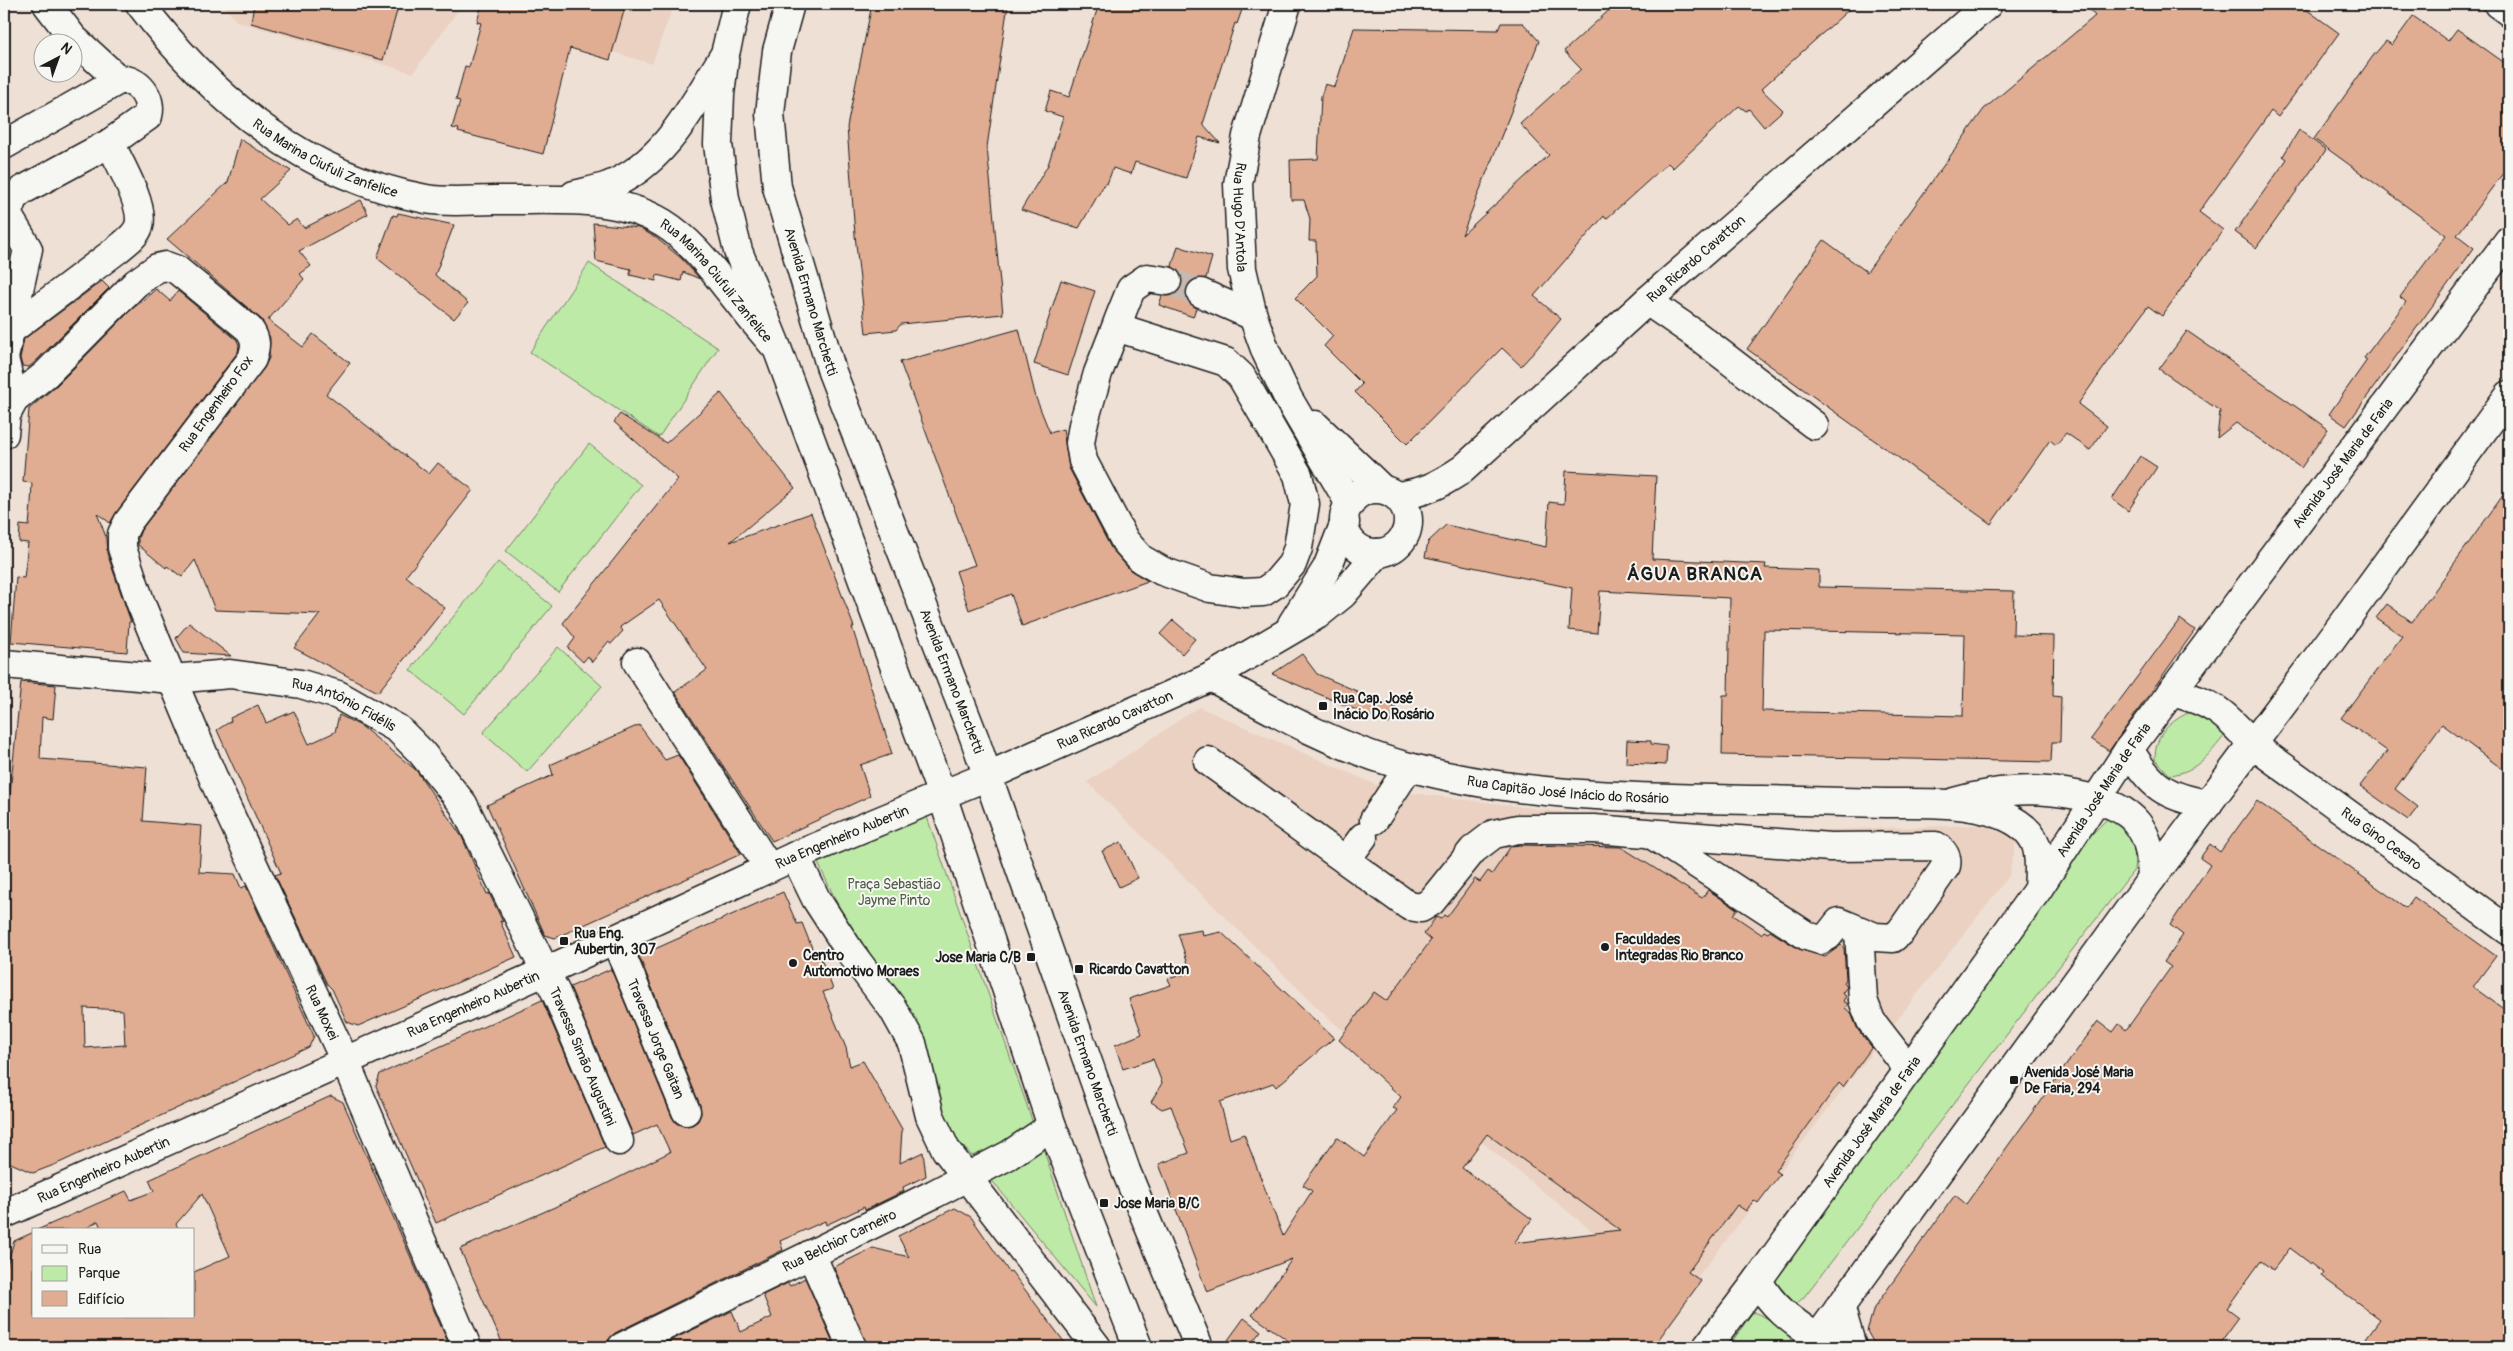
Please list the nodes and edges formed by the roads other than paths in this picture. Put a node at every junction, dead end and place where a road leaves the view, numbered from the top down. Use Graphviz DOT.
graph roads {
  1 [pos="47,4"];
  2 [pos="140,4"];
  3 [pos="737,4"];
  4 [pos="790,4"];
  5 [pos="1287,4"];
  6 [pos="2498,4"];
  7 [pos="1981,6"];
  8 [pos="2509,12"];
  9 [pos="725,54"];
  10 [pos="119,80"];
  11 [pos="110,143"];
  12 [pos="4,145"];
  13 [pos="563,199"];
  14 [pos="2509,240"];
  15 [pos="1167,281"];
  16 [pos="1201,293"];
  17 [pos="1647,301"];
  18 [pos="1253,316"];
  19 [pos="1116,327"];
  20 [pos="12,329"];
  21 [pos="777,348"];
  22 [pos="2509,394"];
  23 [pos="1288,398"];
  24 [pos="14,400"];
  25 [pos="1814,425"];
  26 [pos="4,434"];
  27 [pos="1390,493"];
  28 [pos="1347,513"];
  29 [pos="1378,553"];
  30 [pos="1284,635"];
  31 [pos="637,662"];
  32 [pos="4,664"];
  33 [pos="1211,677"];
  34 [pos="172,680"];
  35 [pos="2171,692"];
  36 [pos="2253,745"];
  37 [pos="2129,749"];
  38 [pos="1208,761"];
  39 [pos="1409,767"];
  40 [pos="988,776"];
  41 [pos="942,795"];
  42 [pos="2097,798"];
  43 [pos="1946,804"];
  44 [pos="2208,804"];
  45 [pos="1651,834"];
  46 [pos="795,856"];
  47 [pos="1346,860"];
  48 [pos="769,868"];
  49 [pos="2152,878"];
  50 [pos="2038,889"];
  51 [pos="1859,930"];
  52 [pos="2509,930"];
  53 [pos="615,938"];
  54 [pos="544,972"];
  55 [pos="345,1061"];
  56 [pos="1909,1070"];
  57 [pos="686,1111"];
  58 [pos="1052,1126"];
  59 [pos="619,1141"];
  60 [pos="966,1177"];
  61 [pos="4,1214"];
  62 [pos="811,1254"];
  63 [pos="1758,1280"];
  64 [pos="1840,1306"];
  65 [pos="1819,1344"];
  66 [pos="467,1347"];
  67 [pos="622,1347"];
  68 [pos="852,1347"];
  69 [pos="1098,1347"];
  70 [pos="1138,1347"];
  71 [pos="1199,1347"];
  72 [pos="1707,1347"];
  73 [pos="1852,1347"];
  1 -- 10 [label="main road"];
  2 -- 13 [label="main road, Rua Marina Ciufuli Zanfelice"];
  3 -- 9 [label="main road"];
  4 -- 40 [label="main road, Avenida Ermano Marchetti"];
  5 -- 18 [label="main road, Rua Hugo D'Antola"];
  6 -- 8 [label="main road"];
  7 -- 17 [label="main road, Rua Ricardo Cavatton"];
  9 -- 13 [label="main road, Rua Marina Ciufuli Zanfelice"];
  9 -- 21 [label="main road"];
  10 -- 11 [label="main road"];
  10 -- 12 [label="main road"];
  11 -- 20 [label="main road"];
  11 -- 20 [label="main road"];
  13 -- 21 [label="main road, Rua Marina Ciufuli Zanfelice"];
  14 -- 35 [label="main road, Avenida José Maria de Faria"];
  15 -- 19 [label="main road"];
  16 -- 18 [label="main road"];
  17 -- 25 [label="main road"];
  17 -- 27 [label="main road, Rua Ricardo Cavatton"];
  18 -- 23 [label="main road, Rua Hugo D'Antola"];
  19 -- 19 [label="main road"];
  20 -- 24 [label="main road"];
  21 -- 41 [label="main road"];
  22 -- 36 [label="main road"];
  23 -- 27 [label="main road, Rua Hugo D'Antola"];
  23 -- 28 [label="main road, Rua Hugo D'Antola"];
  24 -- 26 [label="main road, Rua Engenheiro Fox"];
  24 -- 34 [label="main road, Rua Engenheiro Fox"];
  27 -- 28 [label="main road"];
  27 -- 29 [label="main road"];
  28 -- 29 [label="main road"];
  28 -- 30 [label="main road, Rua Ricardo Cavatton"];
  29 -- 30 [label="main road, Rua Ricardo Cavatton"];
  30 -- 33 [label="main road, Rua Ricardo Cavatton"];
  31 -- 48 [label="main road"];
  32 -- 34 [label="main road, Rua Antônio Fidélis"];
  33 -- 39 [label="main road, Rua Capitão José Inácio do Rosário"];
  33 -- 40 [label="main road, Rua Ricardo Cavatton"];
  34 -- 54 [label="main road, Rua Antônio Fidélis"];
  34 -- 55 [label="main road, Rua Moxei"];
  35 -- 36 [label="main road"];
  35 -- 37 [label="main road, Avenida José Maria de Faria"];
  36 -- 44 [label="main road"];
  36 -- 52 [label="main road, Rua Gino Cesaro"];
  37 -- 42 [label="main road, Avenida José Maria de Faria"];
  37 -- 44 [label="main road"];
  38 -- 47 [label="main road"];
  39 -- 43 [label="main road, Rua Capitão José Inácio do Rosário"];
  39 -- 47 [label="main road"];
  40 -- 41 [label="main road, Rua Ricardo Cavatton"];
  40 -- 71 [label="main road, Avenida Ermano Marchetti"];
  41 -- 46 [label="main road, Rua Engenheiro Aubertin"];
  41 -- 58 [label="main road"];
  42 -- 43 [label="main road, Rua Capitão José Inácio do Rosário"];
  42 -- 49 [label="main road, Rua Capitão José Inácio do Rosário"];
  42 -- 50 [label="main road, Avenida José Maria de Faria"];
  43 -- 50 [label="main road, Rua Capitão José Inácio do Rosário"];
  44 -- 49 [label="main road"];
  45 -- 47 [label="main road"];
  45 -- 51 [label="main road"];
  45 -- 51 [label="main road"];
  46 -- 48 [label="main road, Rua Engenheiro Aubertin"];
  46 -- 60 [label="main road"];
  48 -- 53 [label="main road, Rua Engenheiro Aubertin"];
  49 -- 64 [label="main road"];
  50 -- 56 [label="main road, Avenida José Maria de Faria"];
  51 -- 56 [label="main road"];
  53 -- 54 [label="main road, Rua Engenheiro Aubertin"];
  53 -- 57 [label="main road, Travessa Jorge Gaitan"];
  54 -- 55 [label="main road, Rua Engenheiro Aubertin"];
  54 -- 59 [label="main road, Travessa Simão Augustini"];
  55 -- 61 [label="main road, Rua Engenheiro Aubertin"];
  55 -- 66 [label="main road, Rua Moxei"];
  56 -- 63 [label="main road, Avenida José Maria de Faria"];
  58 -- 60 [label="main road, Rua Belchior Carneiro"];
  58 -- 70 [label="main road"];
  60 -- 62 [label="main road, Rua Belchior Carneiro"];
  60 -- 69 [label="main road"];
  62 -- 67 [label="main road, Rua Belchior Carneiro"];
  62 -- 68 [label="main road"];
  63 -- 65 [label="main road"];
  63 -- 72 [label="main road, Avenida José Maria de Faria"];
  64 -- 65 [label="main road"];
  64 -- 73 [label="main road"];
}
